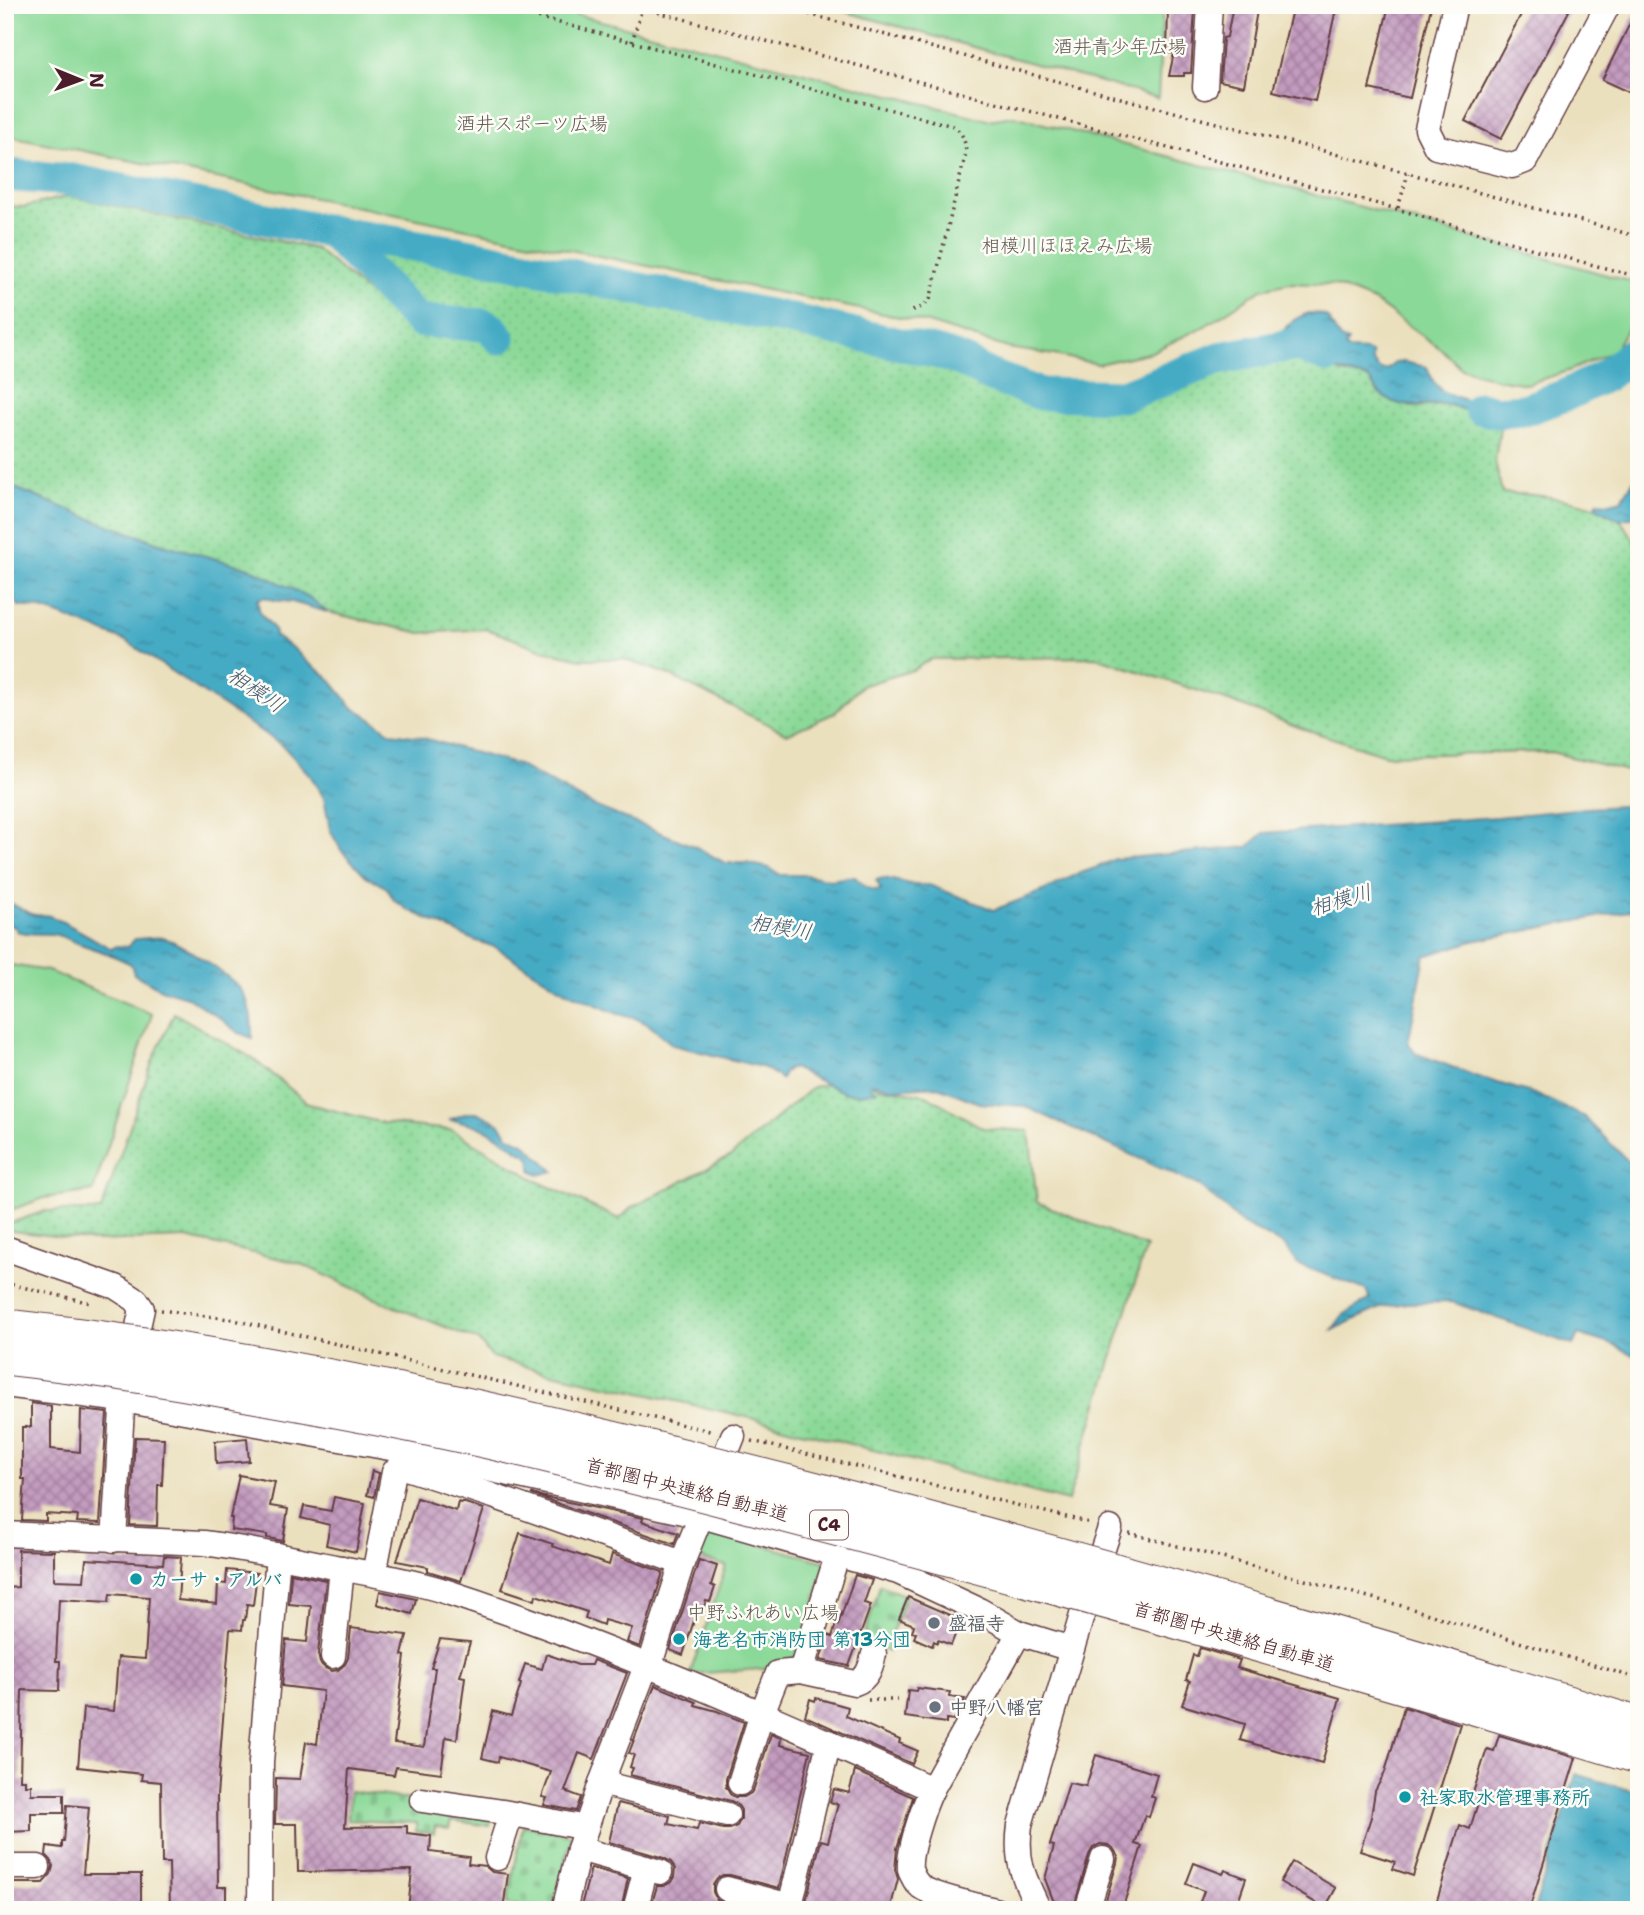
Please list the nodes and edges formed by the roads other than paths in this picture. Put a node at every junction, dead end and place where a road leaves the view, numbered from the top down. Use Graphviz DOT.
graph roads {
  1 [pos="1210,5"];
  2 [pos="1454,5"];
  3 [pos="1608,5"];
  4 [pos="1205,87"];
  5 [pos="5,1248"];
  6 [pos="5,1328"];
  7 [pos="5,1356"];
  8 [pos="5,1384"];
  9 [pos="123,1399"];
  10 [pos="733,1436"];
  11 [pos="702,1516"];
  12 [pos="1110,1528"];
  13 [pos="5,1534"];
  14 [pos="114,1540"];
  15 [pos="278,1555"];
  16 [pos="837,1556"];
  17 [pos="682,1563"];
  18 [pos="342,1568"];
  19 [pos="374,1574"];
  20 [pos="1019,1633"];
  21 [pos="1071,1649"];
  22 [pos="874,1654"];
  23 [pos="333,1656"];
  24 [pos="648,1665"];
  25 [pos="801,1671"];
  26 [pos="762,1713"];
  27 [pos="1639,1726"];
  28 [pos="829,1742"];
  29 [pos="1639,1755"];
  30 [pos="601,1783"];
  31 [pos="740,1783"];
  32 [pos="932,1789"];
  33 [pos="422,1800"];
  34 [pos="512,1814"];
  35 [pos="727,1815"];
  36 [pos="582,1838"];
  37 [pos="497,1858"];
  38 [pos="1103,1859"];
  39 [pos="5,1867"];
  40 [pos="38,1867"];
  41 [pos="727,1889"];
  42 [pos="790,1908"];
  43 [pos="260,1910"];
  44 [pos="564,1910"];
  45 [pos="635,1910"];
  46 [pos="996,1910"];
  47 [pos="1039,1910"];
  48 [pos="1087,1910"];
  1 -- 4 [label="street"];
  2 -- 3 [label="street"];
  5 -- 9 [label="street"];
  6 -- 27 [label="highway, 首都圏中央連絡自動車道 / C4, bridge"];
  7 -- 29 [label="highway, 首都圏中央連絡自動車道 / C4, bridge"];
  8 -- 9 [label="street"];
  9 -- 11 [label="street"];
  9 -- 14 [label="street"];
  10 -- 11 [label="street"];
  11 -- 16 [label="street"];
  11 -- 17 [label="street"];
  12 -- 21 [label="street"];
  13 -- 14 [label="street"];
  14 -- 15 [label="street"];
  15 -- 18 [label="street"];
  15 -- 43 [label="street"];
  16 -- 20 [label="street"];
  16 -- 25 [label="street"];
  17 -- 19 [label="street"];
  17 -- 24 [label="street"];
  18 -- 19 [label="street"];
  18 -- 23 [label="street"];
  19 -- 24 [label="street"];
  20 -- 21 [label="street"];
  20 -- 32 [label="street"];
  21 -- 47 [label="street"];
  22 -- 25 [label="street"];
  24 -- 26 [label="street"];
  24 -- 30 [label="street"];
  25 -- 26 [label="street"];
  26 -- 28 [label="street"];
  26 -- 31 [label="street"];
  28 -- 32 [label="street"];
  28 -- 42 [label="street"];
  30 -- 35 [label="street"];
  30 -- 36 [label="street"];
  32 -- 46 [label="street"];
  33 -- 34 [label="street"];
  34 -- 36 [label="street"];
  34 -- 37 [label="street"];
  36 -- 44 [label="street"];
  36 -- 45 [label="street"];
  38 -- 48 [label="street"];
  39 -- 40 [label="street"];
  41 -- 42 [label="street"];
}
